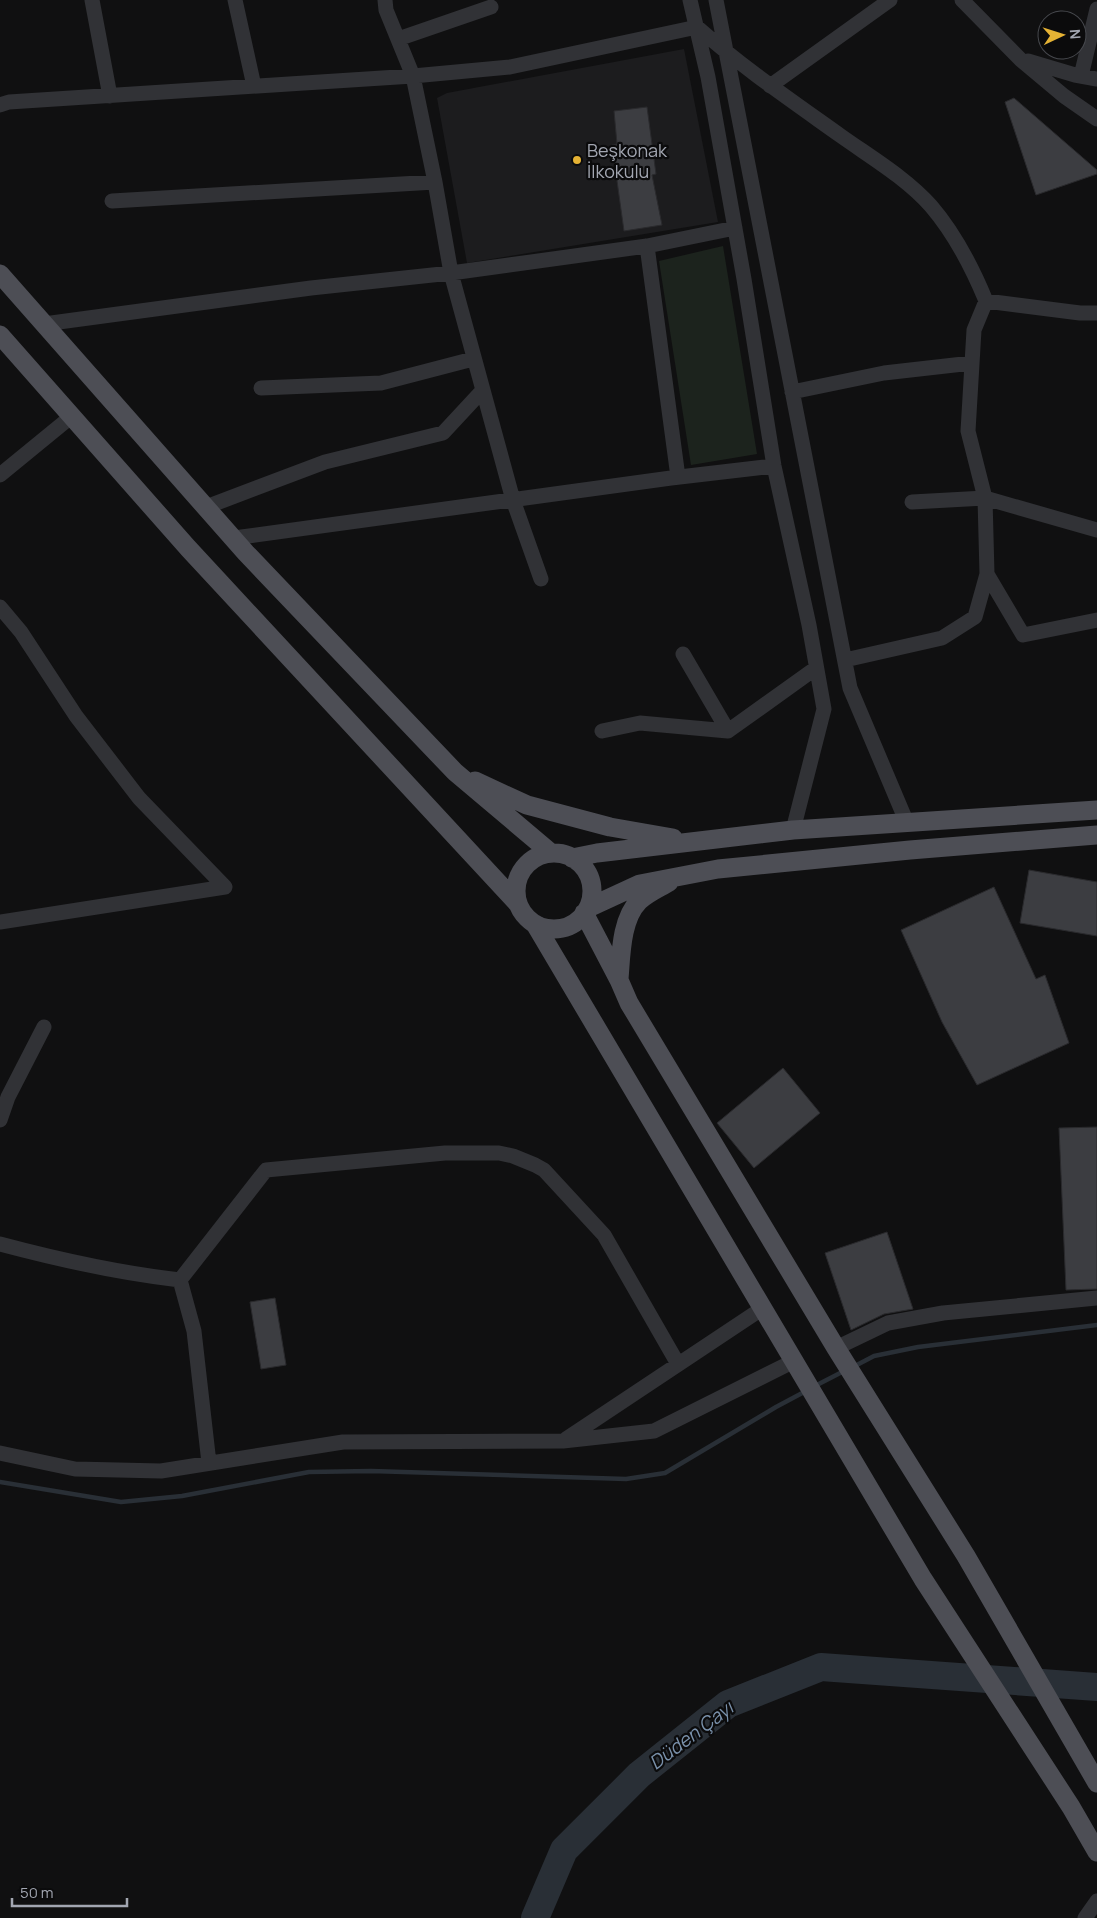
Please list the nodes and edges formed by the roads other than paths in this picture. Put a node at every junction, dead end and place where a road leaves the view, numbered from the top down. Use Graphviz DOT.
graph roads {
  1 [pos="92,0"];
  2 [pos="235,0"];
  3 [pos="385,0"];
  4 [pos="690,0"];
  5 [pos="716,0"];
  6 [pos="890,0"];
  7 [pos="962,0"];
  8 [pos="491,7"];
  9 [pos="1097,9"];
  10 [pos="696,27"];
  11 [pos="398,40"];
  12 [pos="726,52"];
  13 [pos="1022,60"];
  14 [pos="413,76"];
  15 [pos="1081,76"];
  16 [pos="1097,79"];
  17 [pos="254,86"];
  18 [pos="770,86"];
  19 [pos="110,96"];
  20 [pos="0,105"];
  21 [pos="1097,120"];
  22 [pos="435,182"];
  23 [pos="112,202"];
  24 [pos="735,228"];
  25 [pos="647,246"];
  26 [pos="450,273"];
  27 [pos="0,274"];
  28 [pos="986,301"];
  29 [pos="1097,313"];
  30 [pos="44,324"];
  31 [pos="0,335"];
  32 [pos="473,359"];
  33 [pos="972,363"];
  34 [pos="261,388"];
  35 [pos="482,391"];
  36 [pos="792,392"];
  37 [pos="72,416"];
  38 [pos="774,466"];
  39 [pos="0,475"];
  40 [pos="678,477"];
  41 [pos="985,498"];
  42 [pos="512,500"];
  43 [pos="912,502"];
  44 [pos="206,507"];
  45 [pos="1097,530"];
  46 [pos="234,538"];
  47 [pos="986,574"];
  48 [pos="541,579"];
  49 [pos="0,607"];
  50 [pos="1097,620"];
  51 [pos="683,654"];
  52 [pos="845,660"];
  53 [pos="816,668"];
  54 [pos="602,731"];
  55 [pos="728,731"];
  56 [pos="455,772"];
  57 [pos="1097,810"];
  58 [pos="906,823"];
  59 [pos="792,830"];
  60 [pos="1097,835"];
  61 [pos="694,842"];
  62 [pos="551,853"];
  63 [pos="572,858"];
  64 [pos="678,876"];
  65 [pos="518,904"];
  66 [pos="586,910"];
  67 [pos="0,922"];
  68 [pos="535,924"];
  69 [pos="619,980"];
  70 [pos="44,1026"];
  71 [pos="0,1120"];
  72 [pos="0,1244"];
  73 [pos="180,1280"];
  74 [pos="1097,1298"];
  75 [pos="763,1308"];
  76 [pos="836,1348"];
  77 [pos="794,1361"];
  78 [pos="678,1364"];
  79 [pos="563,1441"];
  80 [pos="0,1453"];
  81 [pos="208,1463"];
  82 [pos="1097,1783"];
  83 [pos="1097,1852"];
  84 [pos="1097,1901"];
  85 [pos="1086,1918"];
  1 -- 19 [label="street"];
  2 -- 17 [label="street"];
  3 -- 11 [label="street"];
  4 -- 10 [label="street"];
  5 -- 12 [label="street"];
  6 -- 18 [label="street"];
  7 -- 13 [label="street"];
  8 -- 11 [label="street"];
  9 -- 15 [label="street"];
  10 -- 12 [label="street"];
  10 -- 14 [label="street"];
  10 -- 24 [label="street"];
  11 -- 14 [label="street"];
  12 -- 18 [label="street"];
  12 -- 36 [label="street"];
  13 -- 15 [label="street"];
  13 -- 21 [label="street"];
  14 -- 17 [label="street"];
  14 -- 22 [label="street"];
  15 -- 16 [label="street"];
  17 -- 19 [label="street"];
  18 -- 28 [label="street"];
  19 -- 20 [label="street"];
  22 -- 23 [label="street"];
  22 -- 26 [label="street"];
  24 -- 25 [label="street"];
  24 -- 38 [label="street"];
  25 -- 26 [label="street"];
  25 -- 40 [label="street"];
  26 -- 30 [label="street"];
  26 -- 32 [label="street"];
  27 -- 30 [label="main road"];
  28 -- 29 [label="street"];
  28 -- 33 [label="street"];
  30 -- 44 [label="main road"];
  31 -- 37 [label="main road"];
  32 -- 34 [label="street"];
  32 -- 35 [label="street"];
  33 -- 36 [label="street"];
  33 -- 41 [label="street"];
  35 -- 42 [label="street"];
  35 -- 44 [label="street"];
  36 -- 52 [label="street"];
  37 -- 39 [label="street"];
  37 -- 65 [label="main road"];
  38 -- 40 [label="street"];
  38 -- 53 [label="street"];
  40 -- 42 [label="street"];
  41 -- 43 [label="street"];
  41 -- 45 [label="street"];
  41 -- 47 [label="street"];
  42 -- 46 [label="street"];
  42 -- 48 [label="street"];
  44 -- 46 [label="main road"];
  46 -- 56 [label="main road"];
  47 -- 50 [label="street"];
  47 -- 52 [label="street"];
  49 -- 67 [label="street"];
  51 -- 55 [label="street"];
  52 -- 58 [label="street"];
  53 -- 55 [label="street"];
  53 -- 59 [label="street"];
  54 -- 55 [label="street"];
  56 -- 61 [label="main road"];
  56 -- 62 [label="main road"];
  57 -- 58 [label="main road"];
  58 -- 59 [label="main road"];
  59 -- 61 [label="main road"];
  60 -- 64 [label="main road"];
  61 -- 63 [label="main road"];
  62 -- 63 [label="main road"];
  62 -- 65 [label="main road"];
  63 -- 66 [label="main road"];
  64 -- 66 [label="main road"];
  64 -- 69 [label="main road"];
  65 -- 68 [label="main road"];
  66 -- 68 [label="main road"];
  66 -- 69 [label="main road"];
  68 -- 75 [label="main road"];
  69 -- 76 [label="main road"];
  70 -- 71 [label="street"];
  72 -- 73 [label="street"];
  73 -- 78 [label="street"];
  73 -- 81 [label="street"];
  74 -- 76 [label="street"];
  75 -- 77 [label="main road"];
  75 -- 78 [label="street"];
  76 -- 82 [label="main road"];
  77 -- 79 [label="street"];
  77 -- 83 [label="main road"];
  78 -- 79 [label="street"];
  79 -- 81 [label="street"];
  80 -- 81 [label="street"];
  84 -- 85 [label="street"];
}
